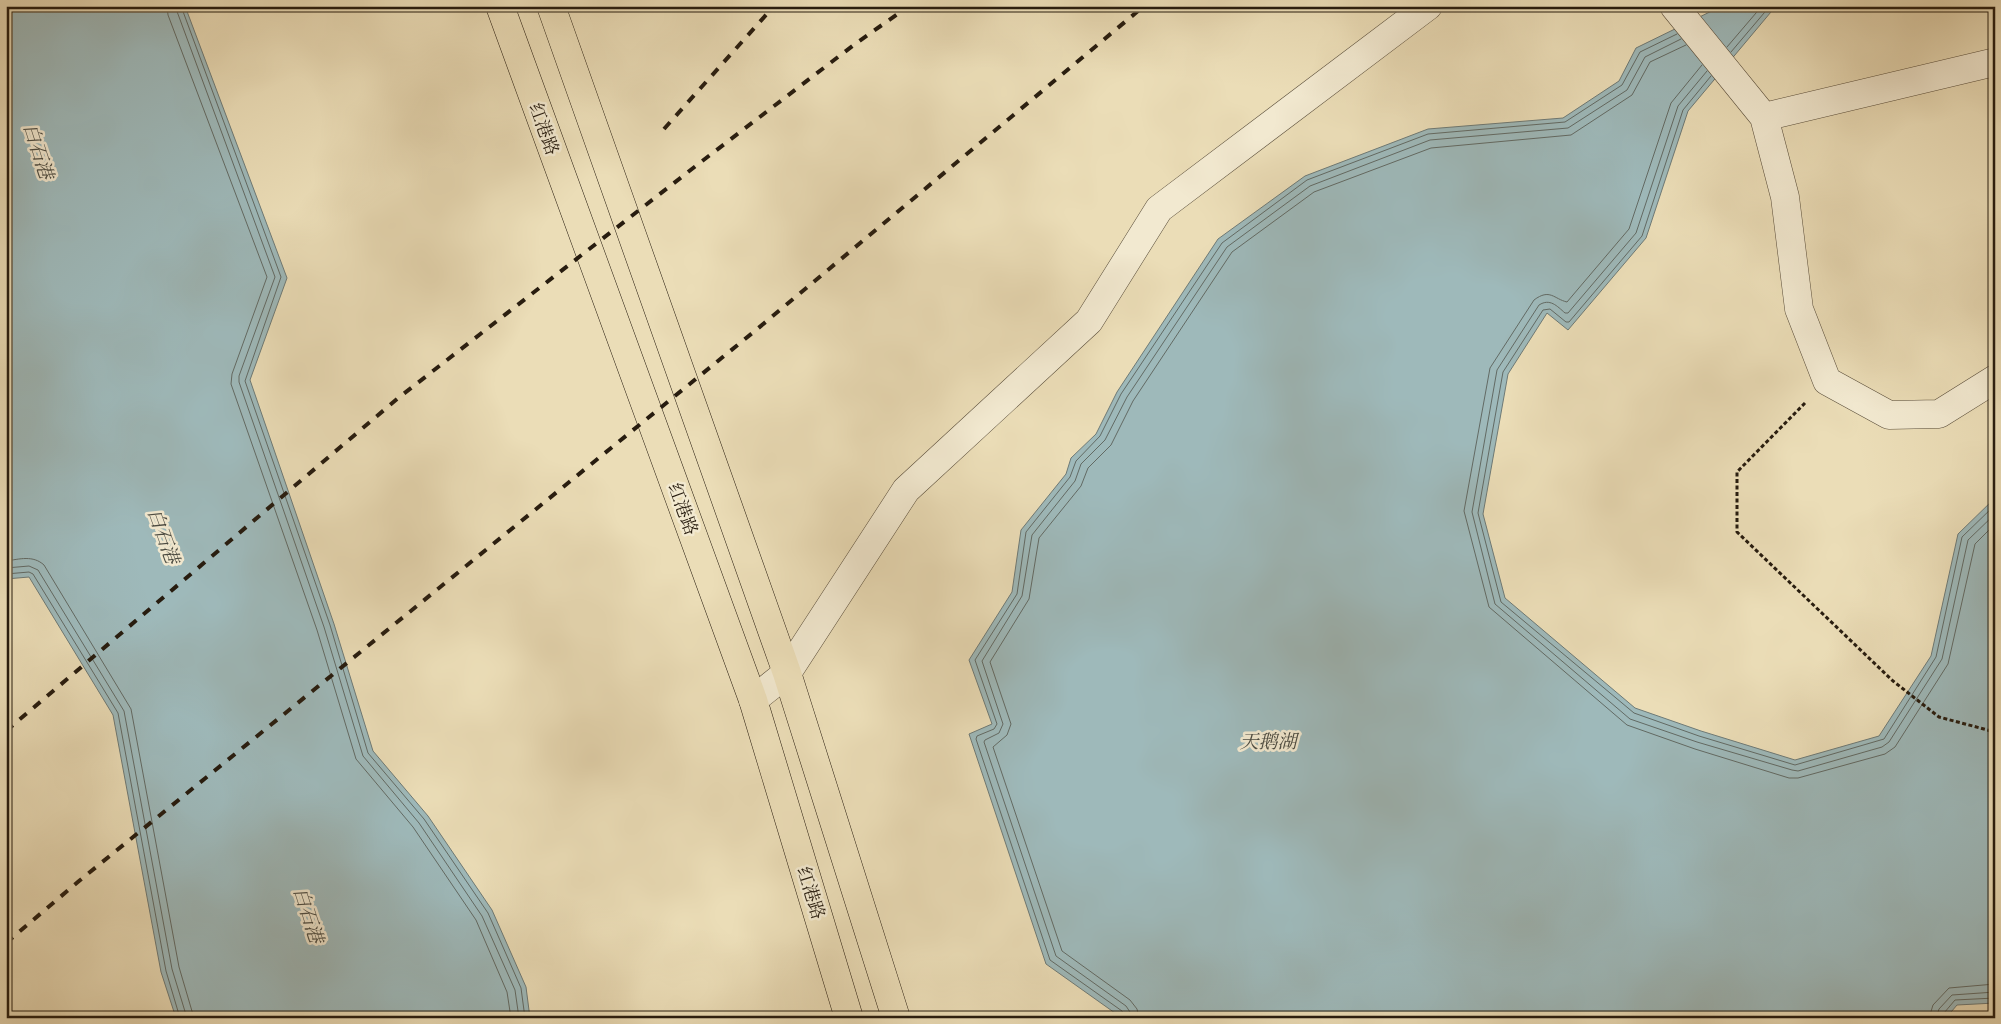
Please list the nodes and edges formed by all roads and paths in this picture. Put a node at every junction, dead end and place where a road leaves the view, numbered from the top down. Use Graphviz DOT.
graph roads {
  1 [pos="500,6"];
  2 [pos="551,6"];
  3 [pos="1428,6"];
  4 [pos="1675,7"];
  5 [pos="1995,62"];
  6 [pos="1764,117"];
  7 [pos="1995,379"];
  8 [pos="1827,382"];
  9 [pos="787,673"];
  10 [pos="753,700"];
  11 [pos="1995,732"];
  12 [pos="849,1018"];
  13 [pos="896,1018"];
  1 -- 10 [label="main road, 红港路"];
  2 -- 9 [label="main road"];
  3 -- 9 [label="street"];
  4 -- 6 [label="street"];
  5 -- 6 [label="street"];
  6 -- 8 [label="street"];
  7 -- 8 [label="street"];
  8 -- 11 [label="path"];
  9 -- 10 [label="street"];
  9 -- 13 [label="main road"];
  10 -- 12 [label="main road, 红港路"];
}
